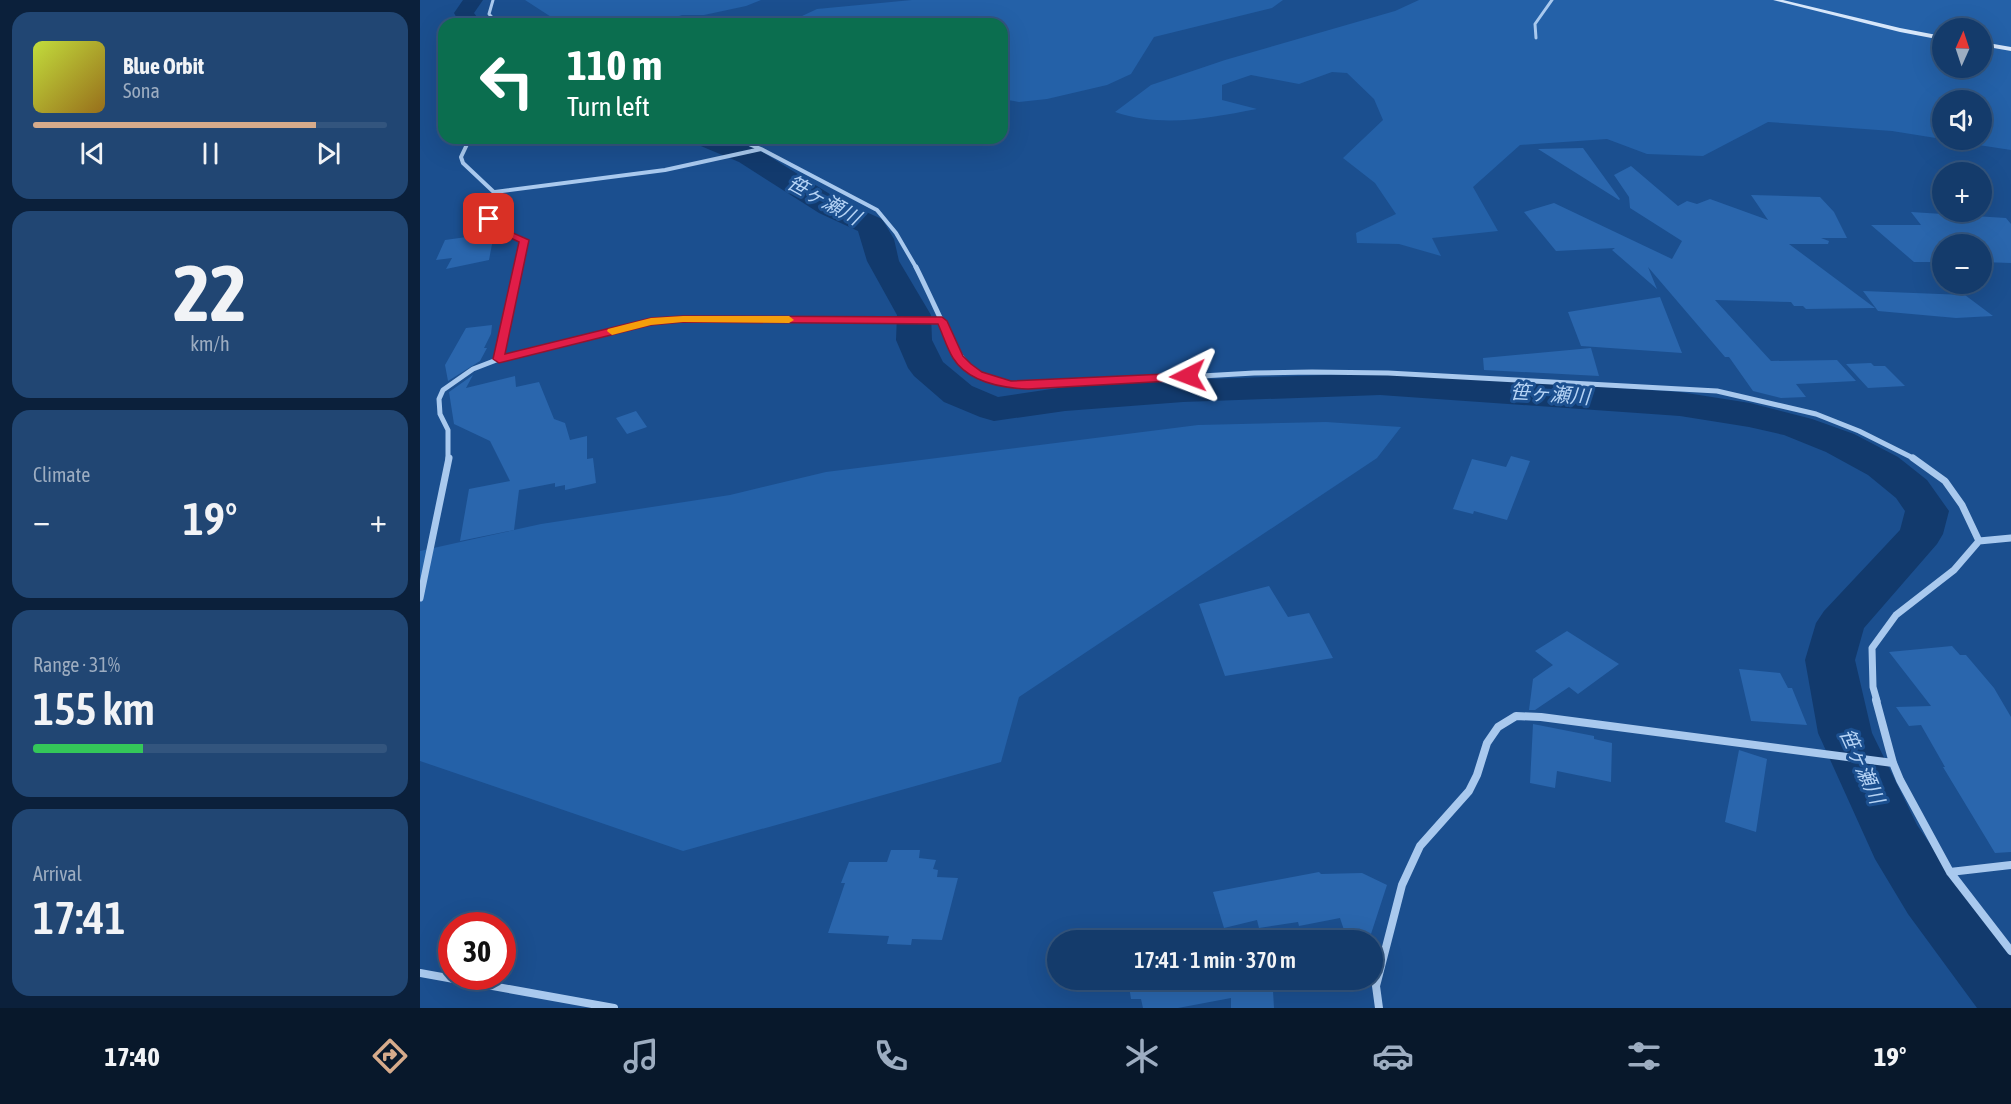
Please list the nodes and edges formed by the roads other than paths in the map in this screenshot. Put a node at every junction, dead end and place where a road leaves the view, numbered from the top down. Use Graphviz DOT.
graph roads {
  1 [pos="493,0"];
  2 [pos="1552,0"];
  3 [pos="1776,0"];
  4 [pos="493,18"];
  5 [pos="1932,36"];
  6 [pos="1536,38"];
  7 [pos="1992,46"];
  8 [pos="2011,49"];
  9 [pos="467,144"];
  10 [pos="749,144"];
  11 [pos="761,149"];
  12 [pos="495,192"];
  13 [pos="942,321"];
  14 [pos="499,359"];
  15 [pos="2011,538"];
  16 [pos="1979,541"];
  17 [pos="420,597"];
  18 [pos="1893,763"];
  19 [pos="2011,865"];
  20 [pos="1950,872"];
  21 [pos="2011,951"];
  22 [pos="420,973"];
  23 [pos="614,1008"];
  24 [pos="1379,1008"];
  1 -- 4 [label="street"];
  2 -- 6 [label="street"];
  3 -- 5 [label="street"];
  7 -- 8 [label="street"];
  9 -- 12 [label="street"];
  10 -- 11 [label="street"];
  11 -- 12 [label="street"];
  11 -- 13 [label="street"];
  12 -- 14 [label="street"];
  13 -- 14 [label="street"];
  13 -- 16 [label="street"];
  14 -- 17 [label="street"];
  15 -- 16 [label="street"];
  16 -- 18 [label="street"];
  18 -- 20 [label="street"];
  18 -- 24 [label="street"];
  19 -- 20 [label="street"];
  20 -- 21 [label="street"];
  22 -- 23 [label="street"];
}
